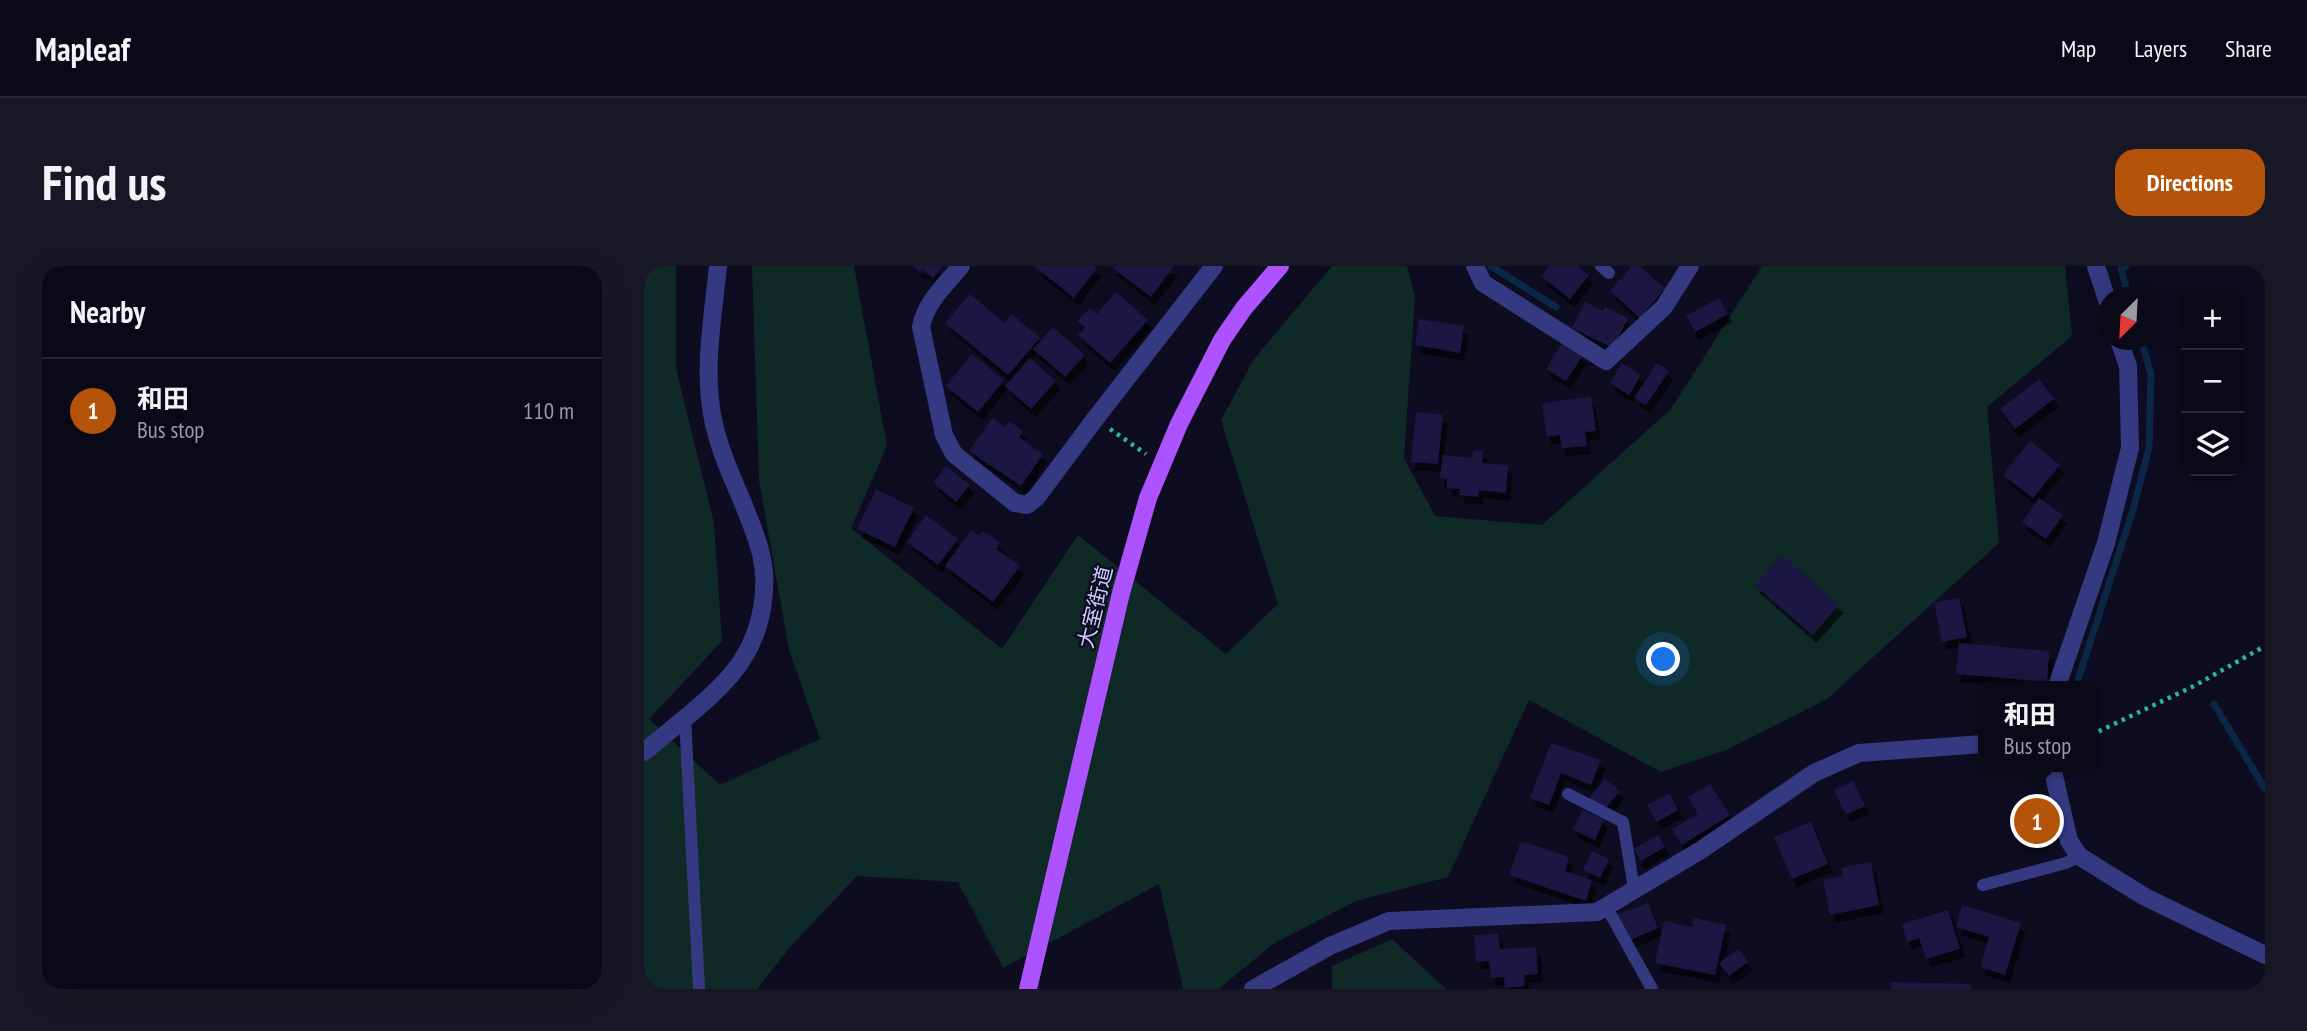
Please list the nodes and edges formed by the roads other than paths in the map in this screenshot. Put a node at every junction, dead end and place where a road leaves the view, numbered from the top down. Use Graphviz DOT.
graph roads {
  1 [pos="718,266"];
  2 [pos="961,266"];
  3 [pos="1214,266"];
  4 [pos="1280,266"];
  5 [pos="1475,266"];
  6 [pos="1690,266"];
  7 [pos="2096,266"];
  8 [pos="2103,287"];
  9 [pos="2122,350"];
  10 [pos="2059,681"];
  11 [pos="685,717"];
  12 [pos="1978,744"];
  13 [pos="644,752"];
  14 [pos="2053,772"];
  15 [pos="1568,794"];
  16 [pos="2079,856"];
  17 [pos="1983,885"];
  18 [pos="1634,889"];
  19 [pos="1606,906"];
  20 [pos="2265,955"];
  21 [pos="1643,974"];
  22 [pos="699,989"];
  23 [pos="1028,989"];
  24 [pos="1253,989"];
  25 [pos="1635,989"];
  26 [pos="1652,989"];
  1 -- 11 [label="street"];
  2 -- 3 [label="street"];
  4 -- 23 [label="main road, 大室街道"];
  5 -- 6 [label="street"];
  7 -- 8 [label="street"];
  9 -- 10 [label="street"];
  11 -- 13 [label="street"];
  11 -- 22 [label="lane"];
  12 -- 18 [label="street"];
  14 -- 16 [label="street"];
  15 -- 18 [label="lane"];
  16 -- 17 [label="lane"];
  16 -- 20 [label="street"];
  18 -- 19 [label="street"];
  19 -- 21 [label="lane"];
  19 -- 24 [label="street"];
  21 -- 25 [label="lane"];
  21 -- 26 [label="lane"];
}
